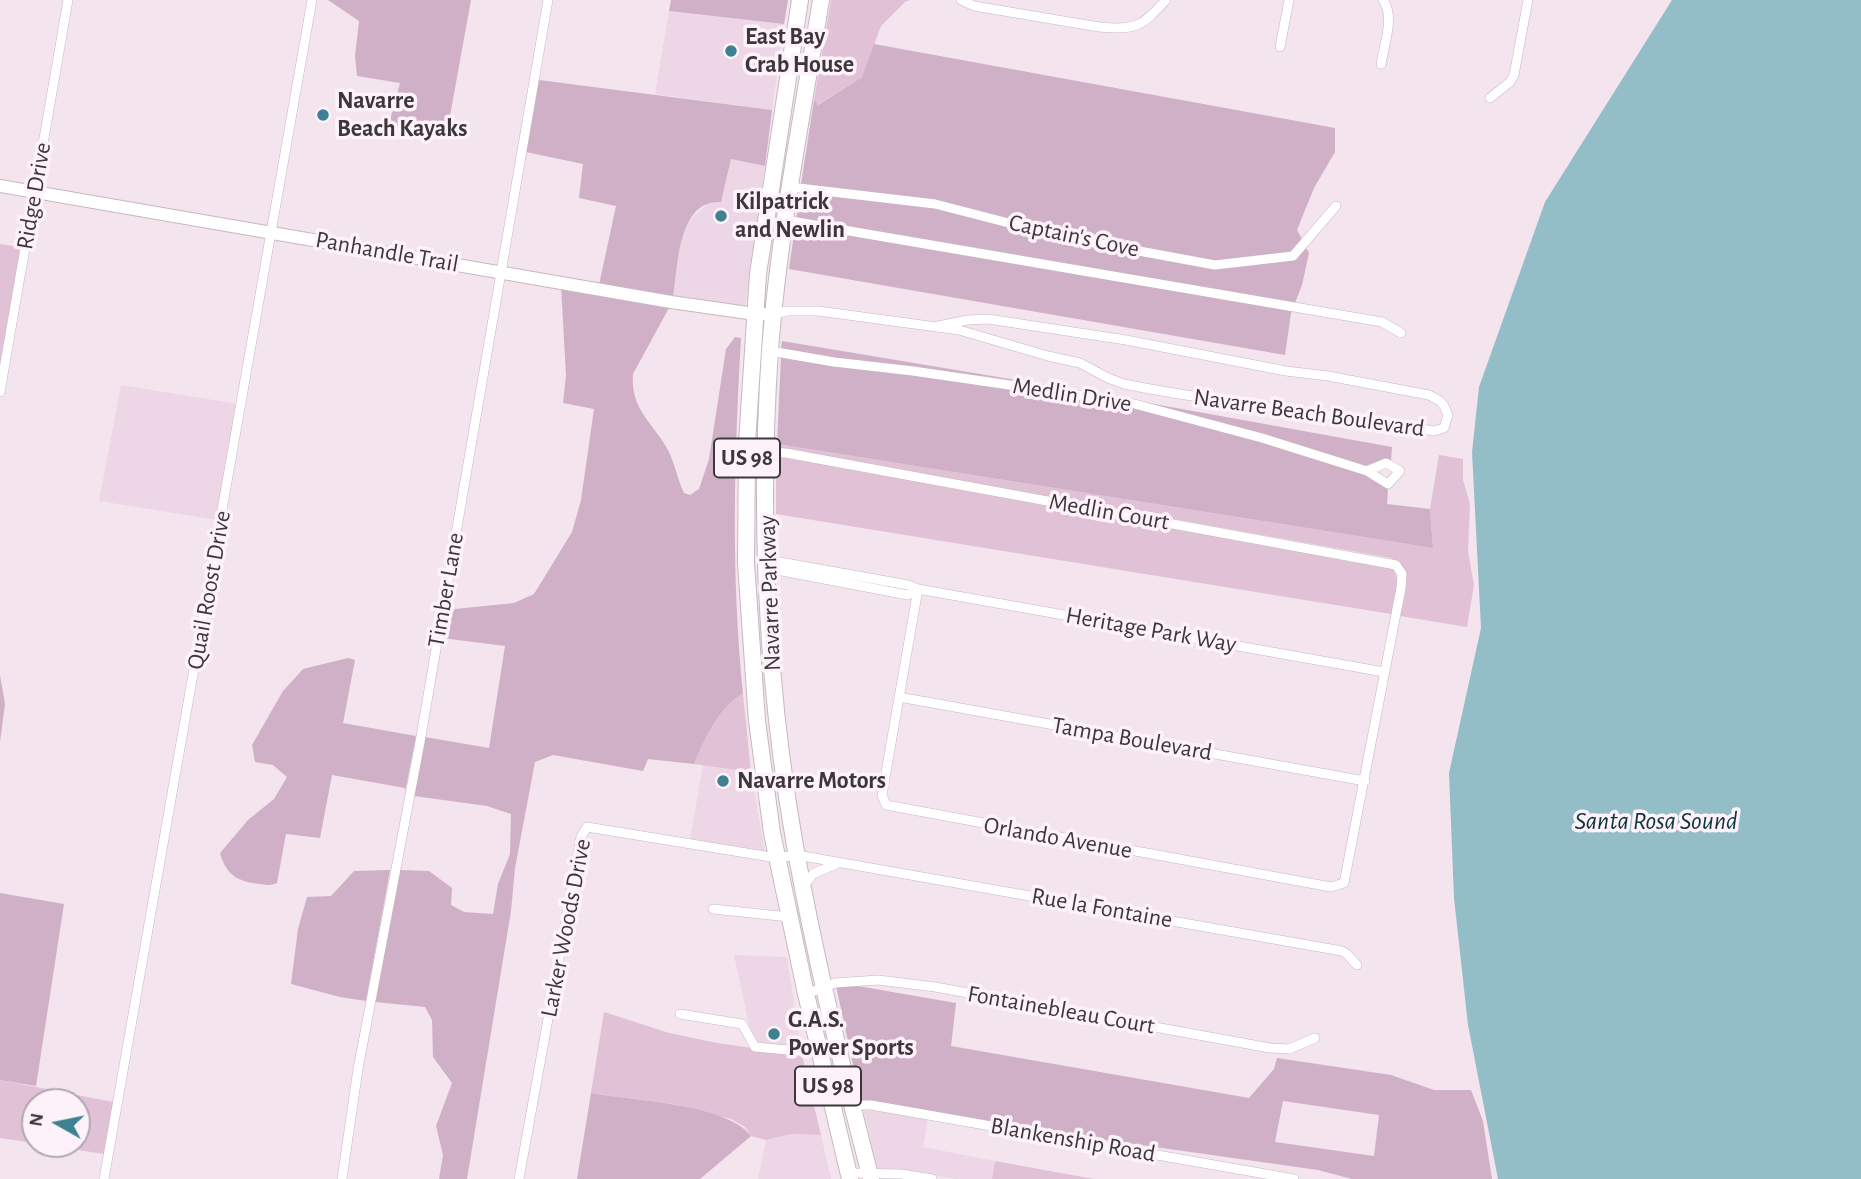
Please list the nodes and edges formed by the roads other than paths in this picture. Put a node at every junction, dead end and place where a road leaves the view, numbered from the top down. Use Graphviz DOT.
graph roads {
  1 [pos="68,0"];
  2 [pos="312,0"];
  3 [pos="548,0"];
  4 [pos="800,0"];
  5 [pos="821,0"];
  6 [pos="961,0"];
  7 [pos="1166,0"];
  8 [pos="1289,0"];
  9 [pos="1383,0"];
  10 [pos="1528,0"];
  11 [pos="1280,47"];
  12 [pos="1381,64"];
  13 [pos="1490,98"];
  14 [pos="0,186"];
  15 [pos="790,187"];
  16 [pos="35,192"];
  17 [pos="1336,206"];
  18 [pos="785,220"];
  19 [pos="272,233"];
  20 [pos="500,271"];
  21 [pos="755,314"];
  22 [pos="774,314"];
  23 [pos="938,326"];
  24 [pos="1401,333"];
  25 [pos="770,351"];
  26 [pos="750,384"];
  27 [pos="0,393"];
  28 [pos="767,452"];
  29 [pos="1367,471"];
  30 [pos="766,565"];
  31 [pos="918,589"];
  32 [pos="748,626"];
  33 [pos="1384,672"];
  34 [pos="899,697"];
  35 [pos="1364,780"];
  36 [pos="797,855"];
  37 [pos="777,858"];
  38 [pos="841,863"];
  39 [pos="803,887"];
  40 [pos="713,909"];
  41 [pos="789,917"];
  42 [pos="1357,965"];
  43 [pos="824,988"];
  44 [pos="806,994"];
  45 [pos="680,1014"];
  46 [pos="1315,1038"];
  47 [pos="820,1053"];
  48 [pos="852,1105"];
  49 [pos="849,1176"];
  50 [pos="870,1176"];
  51 [pos="104,1179"];
  52 [pos="342,1179"];
  53 [pos="519,1179"];
  54 [pos="932,1179"];
  55 [pos="1294,1179"];
  1 -- 16 [label="street, Ridge Drive"];
  2 -- 19 [label="street, Quail Roost Drive"];
  3 -- 20 [label="street, Timber Lane"];
  4 -- 21 [label="highway, Navarre Parkway / US 98"];
  5 -- 15 [label="highway, Navarre Parkway / US 98"];
  6 -- 7 [label="street"];
  8 -- 11 [label="street"];
  9 -- 12 [label="street"];
  10 -- 13 [label="street"];
  14 -- 16 [label="street, Panhandle Trail"];
  15 -- 17 [label="street, Captain's Cove"];
  15 -- 18 [label="highway, Navarre Parkway / US 98"];
  16 -- 19 [label="street, Panhandle Trail"];
  16 -- 27 [label="street, Ridge Drive"];
  18 -- 22 [label="highway, Navarre Parkway / US 98"];
  18 -- 24 [label="street"];
  19 -- 20 [label="street, Panhandle Trail"];
  19 -- 51 [label="street, Quail Roost Drive"];
  20 -- 21 [label="street, Panhandle Trail"];
  20 -- 52 [label="street, Timber Lane"];
  21 -- 22 [label="street, Panhandle Trail"];
  21 -- 26 [label="highway, Navarre Parkway / US 98"];
  22 -- 23 [label="street"];
  22 -- 25 [label="highway, Navarre Parkway / US 98"];
  23 -- 23 [label="street, Navarre Beach Boulevard"];
  25 -- 28 [label="highway, Navarre Parkway / US 98"];
  25 -- 29 [label="street, Medlin Drive"];
  26 -- 30 [label="highway"];
  26 -- 32 [label="highway, Navarre Parkway / US 98"];
  28 -- 30 [label="highway, Navarre Parkway / US 98"];
  28 -- 33 [label="street, Medlin Court"];
  30 -- 31 [label="street, Heritage Park Way"];
  30 -- 32 [label="highway"];
  30 -- 36 [label="highway, Navarre Parkway / US 98"];
  31 -- 33 [label="street, Heritage Park Way"];
  31 -- 34 [label="street, Orlando Avenue"];
  32 -- 37 [label="highway, Navarre Parkway / US 98"];
  33 -- 35 [label="street"];
  34 -- 35 [label="street, Tampa Boulevard"];
  34 -- 35 [label="street, Orlando Avenue"];
  36 -- 37 [label="street, Rue la Fontaine"];
  36 -- 38 [label="street, Rue la Fontaine"];
  36 -- 39 [label="highway, Navarre Parkway / US 98"];
  37 -- 41 [label="highway, Navarre Parkway / US 98"];
  37 -- 53 [label="street, Larker Woods Drive"];
  38 -- 39 [label="street"];
  38 -- 42 [label="street, Rue la Fontaine"];
  39 -- 43 [label="highway, Navarre Parkway / US 98"];
  40 -- 41 [label="street"];
  41 -- 44 [label="highway, Navarre Parkway / US 98"];
  43 -- 44 [label="street, Fontainebleau Court"];
  43 -- 46 [label="street, Fontainebleau Court"];
  43 -- 48 [label="highway, Navarre Parkway / US 98"];
  44 -- 47 [label="highway, Navarre Parkway / US 98"];
  45 -- 47 [label="street"];
  47 -- 49 [label="highway, Navarre Parkway / US 98"];
  48 -- 50 [label="highway, Navarre Parkway / US 98"];
  48 -- 55 [label="street, Blankenship Road"];
  49 -- 50 [label="street"];
  50 -- 54 [label="street"];
}
